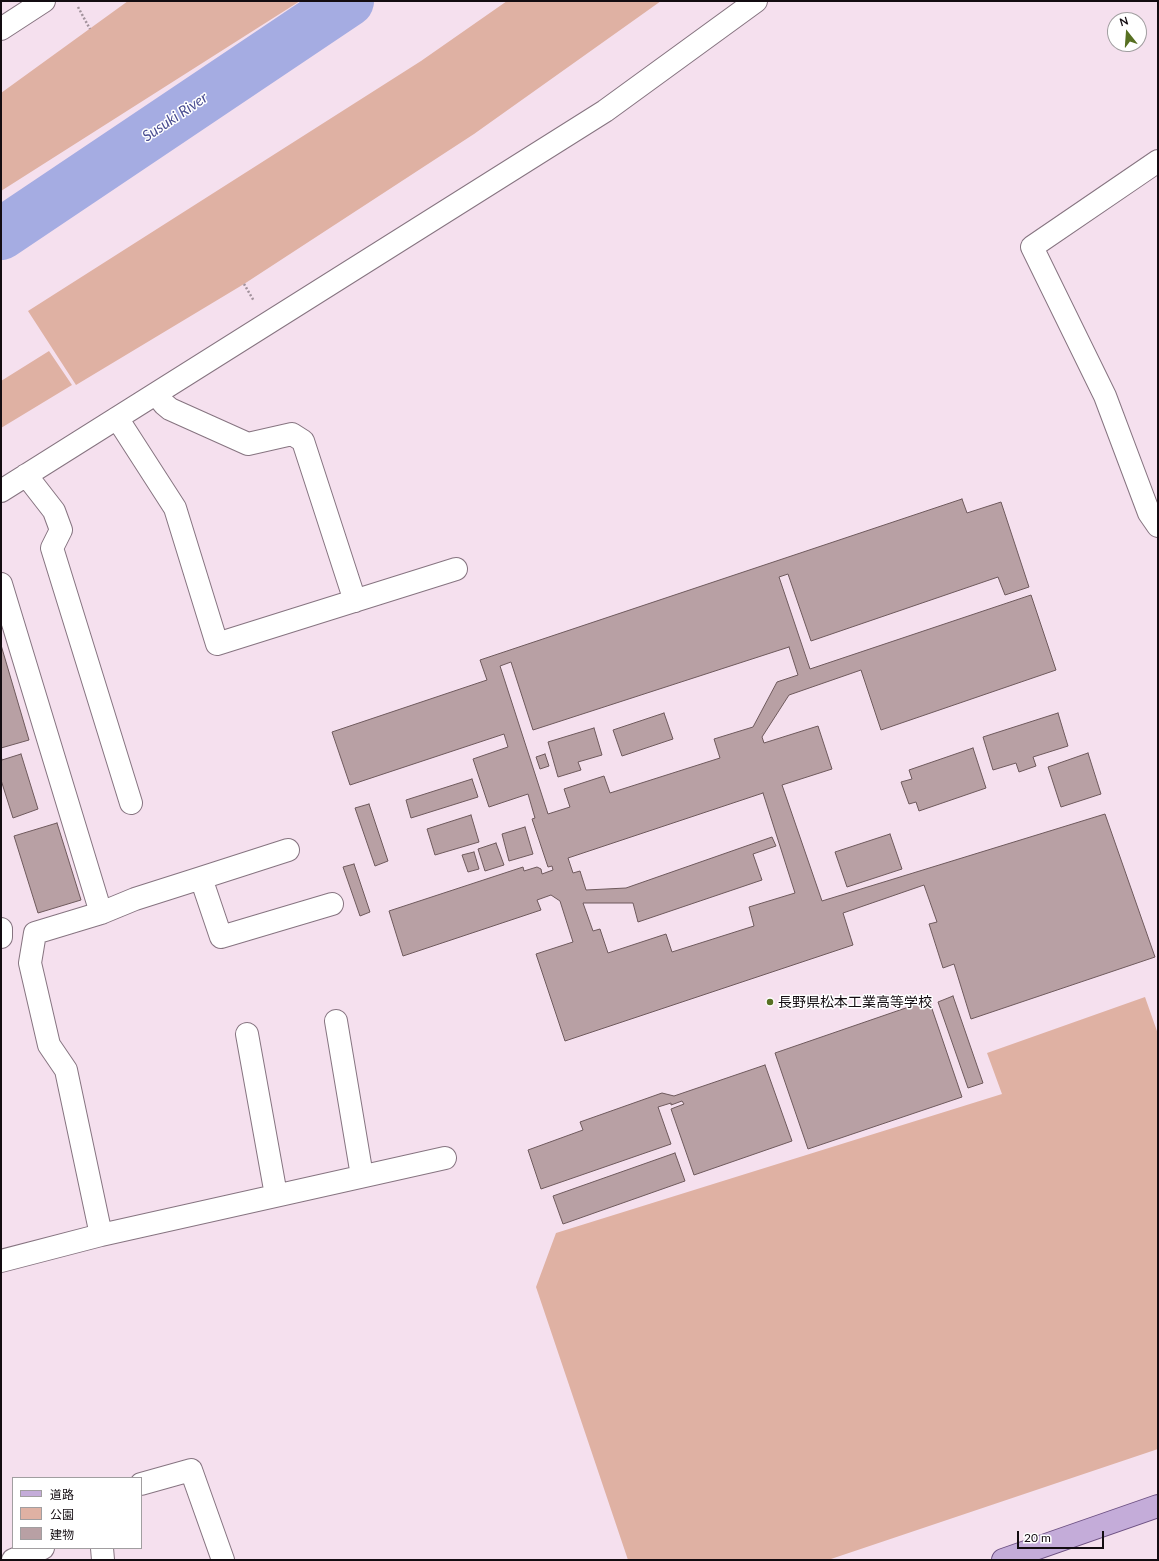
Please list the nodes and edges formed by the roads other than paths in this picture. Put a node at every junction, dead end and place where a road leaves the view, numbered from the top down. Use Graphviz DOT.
graph roads {
  1 [pos="44,1"];
  2 [pos="756,1"];
  3 [pos="1,29"];
  4 [pos="1158,161"];
  5 [pos="156,394"];
  6 [pos="117,418"];
  7 [pos="26,475"];
  8 [pos="1,491"];
  9 [pos="1158,526"];
  10 [pos="456,569"];
  11 [pos="1,584"];
  12 [pos="355,601"];
  13 [pos="131,803"];
  14 [pos="288,850"];
  15 [pos="201,878"];
  16 [pos="332,904"];
  17 [pos="101,913"];
  18 [pos="1,929"];
  19 [pos="1,936"];
  20 [pos="336,1021"];
  21 [pos="247,1034"];
  22 [pos="445,1158"];
  23 [pos="362,1176"];
  24 [pos="276,1195"];
  25 [pos="101,1235"];
  26 [pos="1,1261"];
  27 [pos="142,1484"];
  28 [pos="1158,1506"];
  29 [pos="40,1549"];
  30 [pos="102,1549"];
  31 [pos="13,1560"];
  32 [pos="103,1560"];
  33 [pos="223,1560"];
  34 [pos="1003,1560"];
  1 -- 3 [label="street"];
  2 -- 5 [label="street"];
  4 -- 9 [label="street"];
  5 -- 6 [label="street"];
  5 -- 12 [label="street"];
  6 -- 7 [label="street"];
  6 -- 12 [label="street"];
  7 -- 8 [label="street"];
  7 -- 13 [label="street"];
  10 -- 12 [label="street"];
  11 -- 17 [label="street"];
  14 -- 15 [label="street"];
  15 -- 16 [label="street"];
  15 -- 17 [label="street"];
  17 -- 25 [label="street"];
  18 -- 19 [label="street"];
  20 -- 23 [label="street"];
  21 -- 24 [label="street"];
  22 -- 23 [label="street"];
  23 -- 24 [label="street"];
  24 -- 25 [label="street"];
  25 -- 26 [label="street"];
  27 -- 33 [label="street"];
  28 -- 34 [label="main road"];
  29 -- 31 [label="street"];
  30 -- 32 [label="street"];
}
